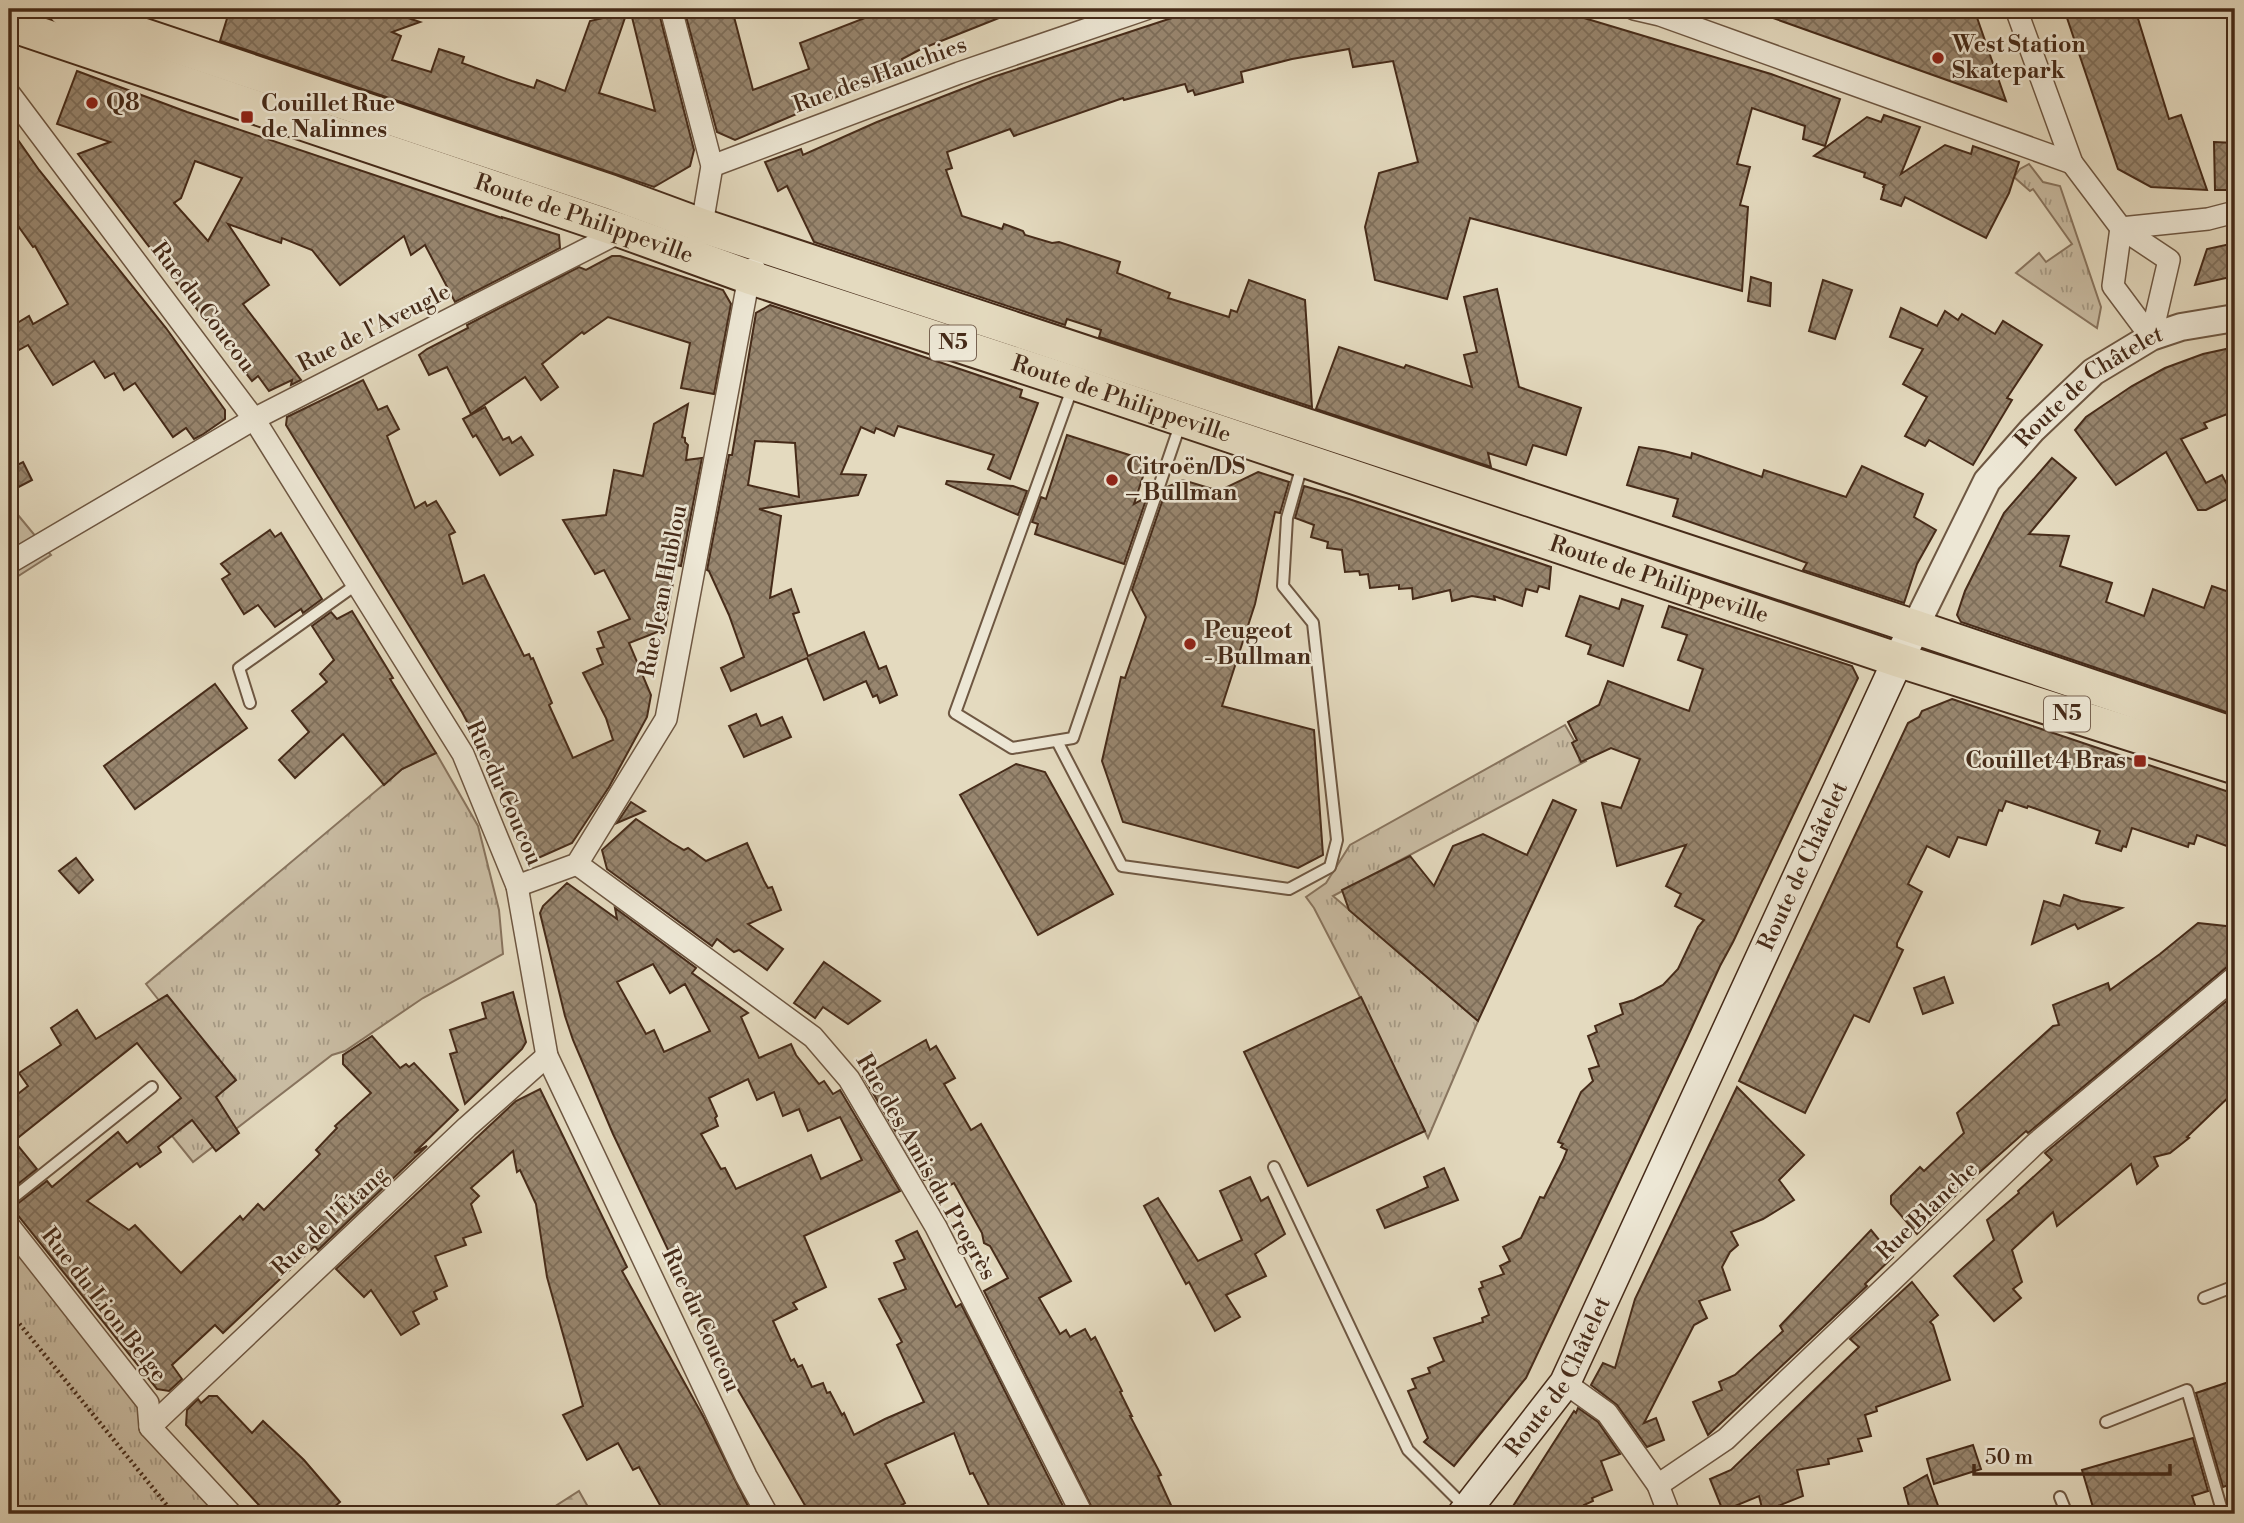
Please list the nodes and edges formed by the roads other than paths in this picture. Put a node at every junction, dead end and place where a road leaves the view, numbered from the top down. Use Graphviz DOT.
graph roads {
  1 [pos="65,9"];
  2 [pos="671,9"];
  3 [pos="1146,9"];
  4 [pos="1634,9"];
  5 [pos="2016,9"];
  6 [pos="9,24"];
  7 [pos="9,93"];
  8 [pos="2073,163"];
  9 [pos="712,166"];
  10 [pos="2235,212"];
  11 [pos="704,226"];
  12 [pos="2121,228"];
  13 [pos="622,231"];
  14 [pos="764,246"];
  15 [pos="693,258"];
  16 [pos="749,277"];
  17 [pos="2235,318"];
  18 [pos="2151,337"];
  19 [pos="1074,383"];
  20 [pos="254,419"];
  21 [pos="1182,419"];
  22 [pos="1304,460"];
  23 [pos="9,563"];
  24 [pos="357,584"];
  25 [pos="1916,626"];
  26 [pos="1898,660"];
  27 [pos="250,704"];
  28 [pos="2235,736"];
  29 [pos="1057,741"];
  30 [pos="2235,767"];
  31 [pos="577,864"];
  32 [pos="517,886"];
  33 [pos="2235,977"];
  34 [pos="547,1056"];
  35 [pos="152,1087"];
  36 [pos="1274,1167"];
  37 [pos="9,1201"];
  38 [pos="9,1226"];
  39 [pos="2235,1286"];
  40 [pos="2204,1298"];
  41 [pos="1565,1383"];
  42 [pos="2106,1422"];
  43 [pos="150,1427"];
  44 [pos="1658,1485"];
  45 [pos="2060,1497"];
  46 [pos="1465,1512"];
  47 [pos="231,1514"];
  48 [pos="767,1514"];
  49 [pos="1082,1514"];
  50 [pos="1669,1514"];
  51 [pos="2067,1514"];
  52 [pos="2222,1514"];
  1 -- 11 [label="main road, Route de Philippeville / N5"];
  2 -- 9 [label="street"];
  3 -- 9 [label="street, Rue des Hauchies"];
  4 -- 8 [label="street"];
  5 -- 8 [label="street"];
  6 -- 13 [label="main road, Route de Philippeville / N5"];
  7 -- 20 [label="street, Rue du Coucou"];
  8 -- 12 [label="street"];
  9 -- 11 [label="street"];
  10 -- 12 [label="street"];
  11 -- 14 [label="main road, Route de Philippeville / N5"];
  11 -- 15 [label="street"];
  12 -- 18 [label="street"];
  12 -- 18 [label="street"];
  13 -- 15 [label="main road, Route de Philippeville / N5"];
  13 -- 20 [label="street, Rue de l'Aveugle"];
  14 -- 16 [label="street, Rue Jean Hublou"];
  14 -- 25 [label="main road, Route de Philippeville / N5"];
  15 -- 16 [label="main road, Route de Philippeville / N5"];
  16 -- 19 [label="main road, Route de Philippeville / N5"];
  16 -- 31 [label="street, Rue Jean Hublou"];
  17 -- 18 [label="street, Route de Châtelet"];
  18 -- 25 [label="street, Route de Châtelet"];
  19 -- 21 [label="main road, Route de Philippeville / N5"];
  19 -- 29 [label="lane"];
  20 -- 23 [label="street, Rue de l'Aveugle"];
  20 -- 24 [label="street, Rue du Coucou"];
  21 -- 22 [label="main road, Route de Philippeville / N5"];
  21 -- 29 [label="lane"];
  22 -- 26 [label="main road, Route de Philippeville / N5"];
  22 -- 29 [label="lane"];
  24 -- 27 [label="lane"];
  24 -- 32 [label="street, Rue du Coucou"];
  25 -- 26 [label="main road, Route de Châtelet"];
  25 -- 28 [label="main road, Route de Philippeville / N5"];
  26 -- 30 [label="main road, Route de Philippeville / N5"];
  26 -- 41 [label="main road, Route de Châtelet"];
  31 -- 32 [label="street"];
  31 -- 49 [label="street, Rue des Amis du Progrès"];
  32 -- 34 [label="street, Rue du Coucou"];
  33 -- 44 [label="street, Rue Blanche"];
  34 -- 43 [label="street, Rue de l'Étang"];
  34 -- 48 [label="street, Rue du Coucou"];
  35 -- 37 [label="lane"];
  36 -- 46 [label="lane"];
  38 -- 43 [label="street, Rue du Lion Belge"];
  39 -- 40 [label="lane"];
  41 -- 44 [label="street"];
  41 -- 46 [label="main road, Route de Châtelet"];
  42 -- 52 [label="lane"];
  43 -- 47 [label="street, Rue du Lion Belge"];
  44 -- 50 [label="street"];
  45 -- 51 [label="lane"];
}
